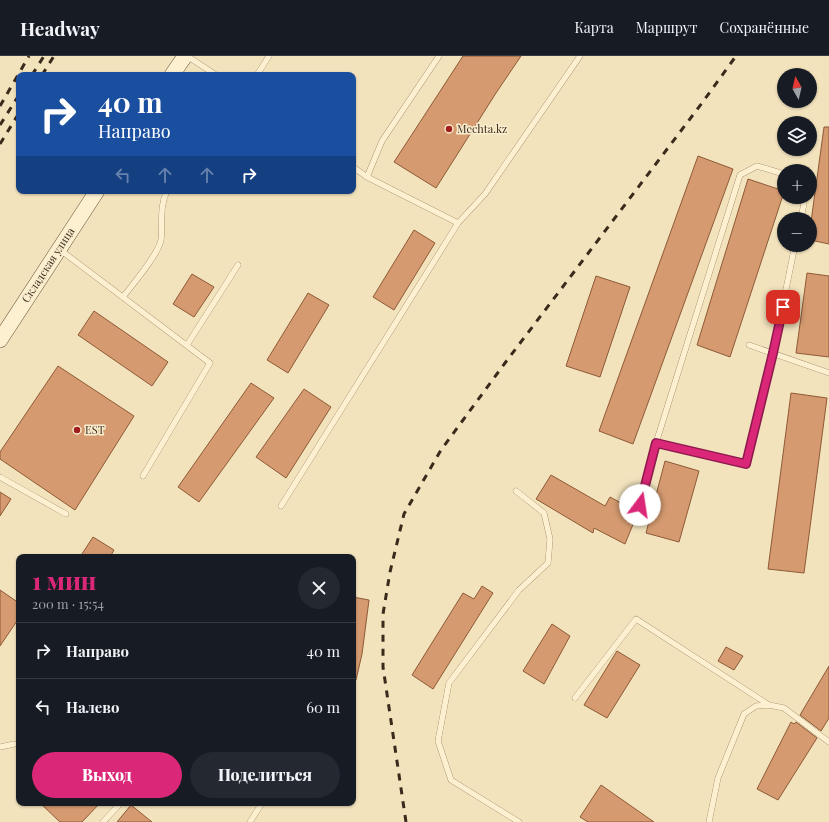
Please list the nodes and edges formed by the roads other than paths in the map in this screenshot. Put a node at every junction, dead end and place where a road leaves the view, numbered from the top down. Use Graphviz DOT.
graph roads {
  1 [pos="186,56"];
  2 [pos="269,56"];
  3 [pos="439,56"];
  4 [pos="580,56"];
  5 [pos="174,72"];
  6 [pos="211,72"];
  7 [pos="259,72"];
  8 [pos="356,169"];
  9 [pos="777,172"];
  10 [pos="367,177"];
  11 [pos="95,194"];
  12 [pos="165,194"];
  13 [pos="458,223"];
  14 [pos="59,249"];
  15 [pos="794,252"];
  16 [pos="238,265"];
  17 [pos="123,297"];
  18 [pos="0,340"];
  19 [pos="749,345"];
  20 [pos="187,346"];
  21 [pos="773,353"];
  22 [pos="829,373"];
  23 [pos="656,443"];
  24 [pos="143,476"];
  25 [pos="0,477"];
  26 [pos="516,491"];
  27 [pos="640,505"];
  28 [pos="281,506"];
  29 [pos="66,514"];
  30 [pos="575,698"];
  31 [pos="769,705"];
  32 [pos="829,742"];
  33 [pos="14,744"];
  34 [pos="0,747"];
  35 [pos="118,806"];
  36 [pos="260,806"];
  37 [pos="102,822"];
  38 [pos="250,822"];
  39 [pos="519,822"];
  40 [pos="709,822"];
  1 -- 5 [label="main road"];
  1 -- 6 [label="lane"];
  2 -- 7 [label="lane"];
  3 -- 10 [label="lane"];
  4 -- 13 [label="lane"];
  8 -- 10 [label="lane"];
  9 -- 23 [label="lane"];
  10 -- 13 [label="lane"];
  11 -- 14 [label="main road, Складская улица"];
  12 -- 17 [label="lane"];
  13 -- 28 [label="lane"];
  14 -- 17 [label="lane"];
  14 -- 18 [label="main road, Складская улица"];
  15 -- 21 [label="lane"];
  16 -- 20 [label="lane"];
  17 -- 20 [label="lane"];
  19 -- 21 [label="lane"];
  20 -- 24 [label="lane"];
  21 -- 22 [label="lane"];
  21 -- 23 [label="lane"];
  23 -- 27 [label="lane"];
  25 -- 29 [label="lane"];
  26 -- 39 [label="lane"];
  30 -- 31 [label="lane"];
  31 -- 32 [label="lane"];
  31 -- 40 [label="lane"];
  33 -- 34 [label="lane"];
  35 -- 37 [label="lane"];
  36 -- 38 [label="lane"];
}
